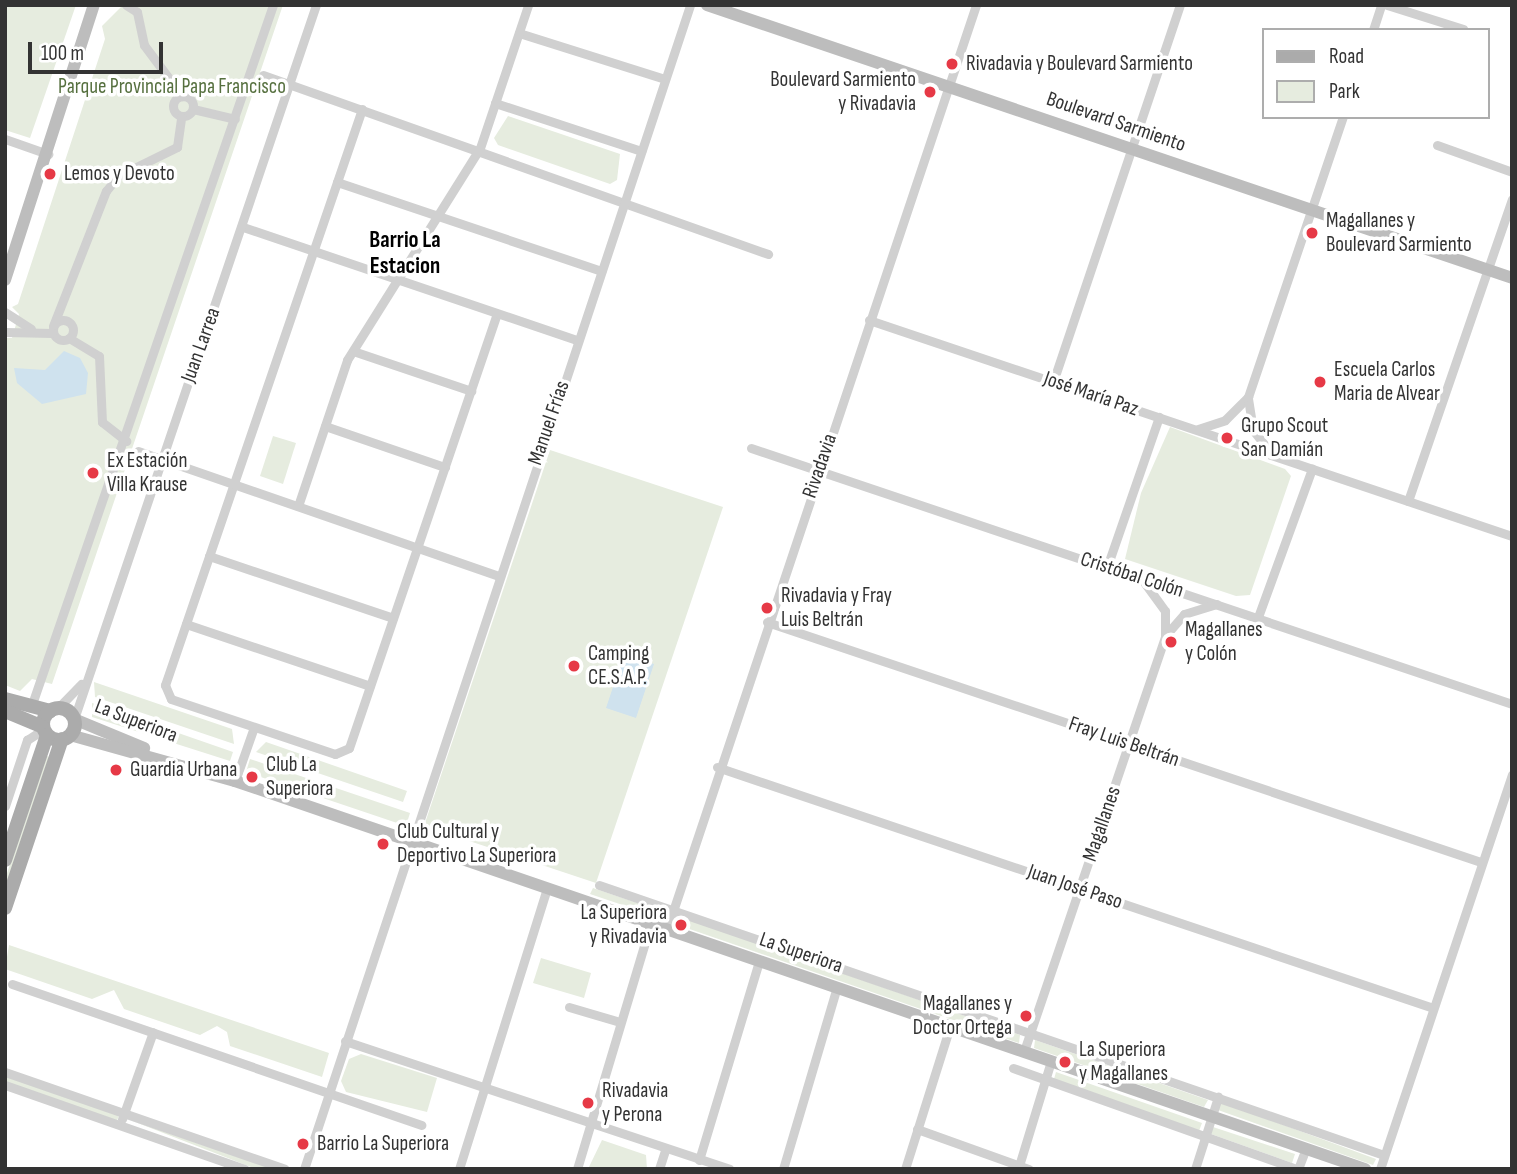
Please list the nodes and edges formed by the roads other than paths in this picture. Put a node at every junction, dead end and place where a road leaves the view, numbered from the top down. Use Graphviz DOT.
graph roads {
  1 [pos="94,5"];
  2 [pos="126,5"];
  3 [pos="273,5"];
  4 [pos="316,5"];
  5 [pos="528,5"];
  6 [pos="690,5"];
  7 [pos="708,5"];
  8 [pos="976,5"];
  9 [pos="1180,5"];
  10 [pos="1381,5"];
  11 [pos="1387,5"];
  12 [pos="1374,28"];
  13 [pos="1460,28"];
  14 [pos="519,33"];
  15 [pos="263,75"];
  16 [pos="665,79"];
  17 [pos="290,84"];
  18 [pos="949,86"];
  19 [pos="182,96"];
  20 [pos="495,103"];
  21 [pos="362,109"];
  22 [pos="193,110"];
  23 [pos="181,117"];
  24 [pos="234,119"];
  25 [pos="1342,119"];
  26 [pos="5,139"];
  27 [pos="1437,145"];
  28 [pos="480,148"];
  29 [pos="1133,148"];
  30 [pos="641,151"];
  31 [pos="48,154"];
  32 [pos="1512,172"];
  33 [pos="337,182"];
  34 [pos="1512,199"];
  35 [pos="624,200"];
  36 [pos="1312,209"];
  37 [pos="439,216"];
  38 [pos="243,227"];
  39 [pos="313,251"];
  40 [pos="768,254"];
  41 [pos="1488,269"];
  42 [pos="601,271"];
  43 [pos="1512,278"];
  44 [pos="5,279"];
  45 [pos="398,279"];
  46 [pos="5,312"];
  47 [pos="497,313"];
  48 [pos="869,320"];
  49 [pos="53,329"];
  50 [pos="33,330"];
  51 [pos="5,332"];
  52 [pos="69,338"];
  53 [pos="577,340"];
  54 [pos="353,351"];
  55 [pos="1053,382"];
  56 [pos="471,390"];
  57 [pos="1248,397"];
  58 [pos="1159,418"];
  59 [pos="325,426"];
  60 [pos="1196,430"];
  61 [pos="126,441"];
  62 [pos="751,448"];
  63 [pos="138,451"];
  64 [pos="1275,456"];
  65 [pos="160,459"];
  66 [pos="445,467"];
  67 [pos="1312,469"];
  68 [pos="818,470"];
  69 [pos="233,483"];
  70 [pos="1408,501"];
  71 [pos="298,506"];
  72 [pos="1512,536"];
  73 [pos="417,549"];
  74 [pos="209,556"];
  75 [pos="1107,567"];
  76 [pos="498,576"];
  77 [pos="1136,577"];
  78 [pos="1218,604"];
  79 [pos="1258,617"];
  80 [pos="393,618"];
  81 [pos="767,622"];
  82 [pos="186,624"];
  83 [pos="1165,636"];
  84 [pos="82,683"];
  85 [pos="370,686"];
  86 [pos="5,699"];
  87 [pos="1512,704"];
  88 [pos="31,707"];
  89 [pos="53,710"];
  90 [pos="5,711"];
  91 [pos="74,719"];
  92 [pos="254,727"];
  93 [pos="45,730"];
  94 [pos="66,737"];
  95 [pos="1129,743"];
  96 [pos="717,767"];
  97 [pos="1512,775"];
  98 [pos="229,779"];
  99 [pos="5,806"];
  100 [pos="411,841"];
  101 [pos="5,860"];
  102 [pos="1481,862"];
  103 [pos="599,885"];
  104 [pos="547,888"];
  105 [pos="1080,889"];
  106 [pos="5,908"];
  107 [pos="673,911"];
  108 [pos="651,923"];
  109 [pos="667,929"];
  110 [pos="759,961"];
  111 [pos="12,984"];
  112 [pos="837,987"];
  113 [pos="569,1007"];
  114 [pos="1433,1008"];
  115 [pos="620,1022"];
  116 [pos="950,1026"];
  117 [pos="153,1031"];
  118 [pos="1031,1033"];
  119 [pos="345,1041"];
  120 [pos="1024,1051"];
  121 [pos="1051,1061"];
  122 [pos="1013,1068"];
  123 [pos="5,1072"];
  124 [pos="1046,1079"];
  125 [pos="5,1085"];
  126 [pos="483,1089"];
  127 [pos="328,1093"];
  128 [pos="1218,1097"];
  129 [pos="124,1113"];
  130 [pos="1212,1114"];
  131 [pos="120,1125"];
  132 [pos="421,1125"];
  133 [pos="590,1126"];
  134 [pos="917,1129"];
  135 [pos="1205,1136"];
  136 [pos="1306,1148"];
  137 [pos="665,1150"];
  138 [pos="1384,1155"];
  139 [pos="699,1160"];
  140 [pos="1018,1167"];
  141 [pos="246,1169"];
  142 [pos="285,1169"];
  143 [pos="304,1169"];
  144 [pos="459,1169"];
  145 [pos="577,1169"];
  146 [pos="659,1169"];
  147 [pos="729,1169"];
  148 [pos="783,1169"];
  149 [pos="905,1169"];
  150 [pos="1030,1169"];
  151 [pos="1195,1169"];
  152 [pos="1297,1169"];
  153 [pos="1365,1169"];
  154 [pos="1380,1169"];
  1 -- 31 [label="main road"];
  2 -- 19 [label="street"];
  3 -- 24 [label="street"];
  4 -- 17 [label="street, Juan Larrea"];
  5 -- 14 [label="street"];
  6 -- 16 [label="street, Manuel Frías"];
  7 -- 18 [label="main road, Boulevard Sarmiento"];
  8 -- 18 [label="street, Rivadavia"];
  9 -- 29 [label="street"];
  10 -- 12 [label="street"];
  11 -- 13 [label="street"];
  14 -- 16 [label="street"];
  14 -- 20 [label="street"];
  15 -- 17 [label="street"];
  16 -- 30 [label="street, Manuel Frías"];
  17 -- 21 [label="street"];
  17 -- 38 [label="street, Juan Larrea"];
  18 -- 29 [label="main road, Boulevard Sarmiento"];
  18 -- 48 [label="street, Rivadavia"];
  19 -- 22 [label="street"];
  19 -- 23 [label="street"];
  20 -- 28 [label="street"];
  20 -- 30 [label="street"];
  21 -- 28 [label="street"];
  21 -- 33 [label="street"];
  22 -- 23 [label="street"];
  22 -- 24 [label="street"];
  23 -- 49 [label="street"];
  24 -- 61 [label="street"];
  25 -- 36 [label="street"];
  26 -- 31 [label="street"];
  27 -- 32 [label="street"];
  28 -- 35 [label="street"];
  28 -- 37 [label="street"];
  29 -- 36 [label="main road, Boulevard Sarmiento"];
  29 -- 55 [label="street"];
  30 -- 35 [label="street, Manuel Frías"];
  31 -- 44 [label="main road"];
  33 -- 37 [label="street"];
  33 -- 39 [label="street"];
  34 -- 41 [label="street"];
  35 -- 40 [label="street"];
  35 -- 42 [label="street, Manuel Frías"];
  36 -- 41 [label="main road, Boulevard Sarmiento"];
  36 -- 57 [label="street"];
  37 -- 42 [label="street"];
  37 -- 45 [label="street"];
  38 -- 39 [label="street"];
  38 -- 65 [label="street, Juan Larrea"];
  39 -- 45 [label="street"];
  39 -- 69 [label="street"];
  41 -- 43 [label="main road, Boulevard Sarmiento"];
  41 -- 70 [label="street"];
  42 -- 53 [label="street, Manuel Frías"];
  45 -- 47 [label="street"];
  45 -- 54 [label="street"];
  46 -- 50 [label="street"];
  47 -- 53 [label="street"];
  47 -- 56 [label="street"];
  48 -- 55 [label="street, José María Paz"];
  48 -- 68 [label="street, Rivadavia"];
  49 -- 50 [label="street"];
  49 -- 52 [label="street"];
  49 -- 52 [label="street"];
  50 -- 51 [label="street"];
  52 -- 61 [label="street"];
  53 -- 76 [label="street, Manuel Frías"];
  54 -- 56 [label="street"];
  54 -- 59 [label="street"];
  55 -- 58 [label="street, José María Paz"];
  56 -- 66 [label="street"];
  57 -- 60 [label="street"];
  57 -- 64 [label="street"];
  58 -- 60 [label="street, José María Paz"];
  58 -- 75 [label="street"];
  59 -- 66 [label="street"];
  59 -- 71 [label="street"];
  60 -- 64 [label="street, José María Paz"];
  61 -- 88 [label="street"];
  62 -- 68 [label="street, Cristóbal Colón"];
  63 -- 65 [label="street"];
  64 -- 67 [label="street, José María Paz"];
  65 -- 69 [label="street"];
  65 -- 84 [label="street, Juan Larrea"];
  66 -- 73 [label="street"];
  67 -- 70 [label="street, José María Paz"];
  67 -- 79 [label="street"];
  68 -- 75 [label="street, Cristóbal Colón"];
  68 -- 81 [label="street, Rivadavia"];
  69 -- 71 [label="street"];
  69 -- 74 [label="street"];
  70 -- 72 [label="street, José María Paz"];
  71 -- 73 [label="street"];
  73 -- 76 [label="street"];
  73 -- 80 [label="street"];
  74 -- 80 [label="street"];
  74 -- 82 [label="street"];
  75 -- 77 [label="street, Cristóbal Colón"];
  76 -- 100 [label="street, Manuel Frías"];
  77 -- 78 [label="street, Cristóbal Colón"];
  77 -- 83 [label="street, Magallanes"];
  78 -- 79 [label="street, Cristóbal Colón"];
  78 -- 83 [label="street, Magallanes"];
  79 -- 87 [label="street, Cristóbal Colón"];
  80 -- 85 [label="street"];
  81 -- 95 [label="street, Fray Luis Beltrán"];
  81 -- 96 [label="street, Rivadavia"];
  82 -- 85 [label="street"];
  82 -- 92 [label="street"];
  83 -- 95 [label="street, Magallanes"];
  84 -- 89 [label="street, Juan Larrea"];
  84 -- 91 [label="street, Juan Larrea"];
  85 -- 92 [label="street"];
  86 -- 88 [label="main road"];
  88 -- 89 [label="main road"];
  89 -- 91 [label="main road"];
  89 -- 93 [label="main road"];
  90 -- 93 [label="main road"];
  91 -- 94 [label="main road"];
  91 -- 98 [label="main road, La Superiora"];
  92 -- 98 [label="street"];
  93 -- 94 [label="main road"];
  93 -- 99 [label="street"];
  93 -- 101 [label="main road"];
  94 -- 98 [label="main road, La Superiora"];
  94 -- 106 [label="main road"];
  95 -- 102 [label="street, Fray Luis Beltrán"];
  95 -- 105 [label="street, Magallanes"];
  96 -- 105 [label="street, Juan José Paso"];
  96 -- 107 [label="street, Rivadavia"];
  97 -- 102 [label="street"];
  98 -- 100 [label="main road, La Superiora"];
  100 -- 104 [label="main road, La Superiora"];
  100 -- 119 [label="street, Manuel Frías"];
  102 -- 114 [label="street"];
  103 -- 107 [label="street"];
  104 -- 108 [label="main road, La Superiora"];
  104 -- 126 [label="street"];
  105 -- 114 [label="street, Juan José Paso"];
  105 -- 118 [label="street, Magallanes"];
  107 -- 109 [label="street, Rivadavia"];
  107 -- 118 [label="street"];
  108 -- 109 [label="main road, La Superiora"];
  108 -- 115 [label="street"];
  109 -- 110 [label="main road, La Superiora"];
  110 -- 112 [label="main road, La Superiora"];
  110 -- 139 [label="street"];
  111 -- 117 [label="street"];
  112 -- 116 [label="main road, La Superiora"];
  112 -- 148 [label="street"];
  113 -- 115 [label="street"];
  114 -- 138 [label="street"];
  115 -- 133 [label="street"];
  116 -- 120 [label="main road, La Superiora"];
  116 -- 134 [label="street"];
  117 -- 127 [label="street"];
  117 -- 129 [label="street"];
  118 -- 120 [label="street, Magallanes"];
  118 -- 128 [label="street"];
  119 -- 126 [label="street"];
  119 -- 127 [label="street, Manuel Frías"];
  120 -- 121 [label="main road, La Superiora"];
  121 -- 124 [label="street"];
  121 -- 130 [label="main road, La Superiora"];
  122 -- 124 [label="street"];
  123 -- 129 [label="street"];
  124 -- 135 [label="street"];
  124 -- 140 [label="street"];
  125 -- 131 [label="street"];
  126 -- 133 [label="street"];
  126 -- 144 [label="street"];
  127 -- 132 [label="street"];
  127 -- 143 [label="street, Manuel Frías"];
  128 -- 130 [label="street"];
  128 -- 138 [label="street"];
  129 -- 131 [label="street"];
  129 -- 142 [label="street"];
  130 -- 135 [label="street"];
  130 -- 136 [label="main road, La Superiora"];
  131 -- 141 [label="street"];
  133 -- 137 [label="street"];
  133 -- 145 [label="street"];
  134 -- 140 [label="street"];
  134 -- 149 [label="street"];
  135 -- 151 [label="street"];
  135 -- 152 [label="street"];
  136 -- 152 [label="street"];
  136 -- 153 [label="main road, La Superiora"];
  137 -- 139 [label="street"];
  137 -- 146 [label="street"];
  138 -- 154 [label="street"];
  139 -- 147 [label="street"];
  140 -- 150 [label="street"];
}
